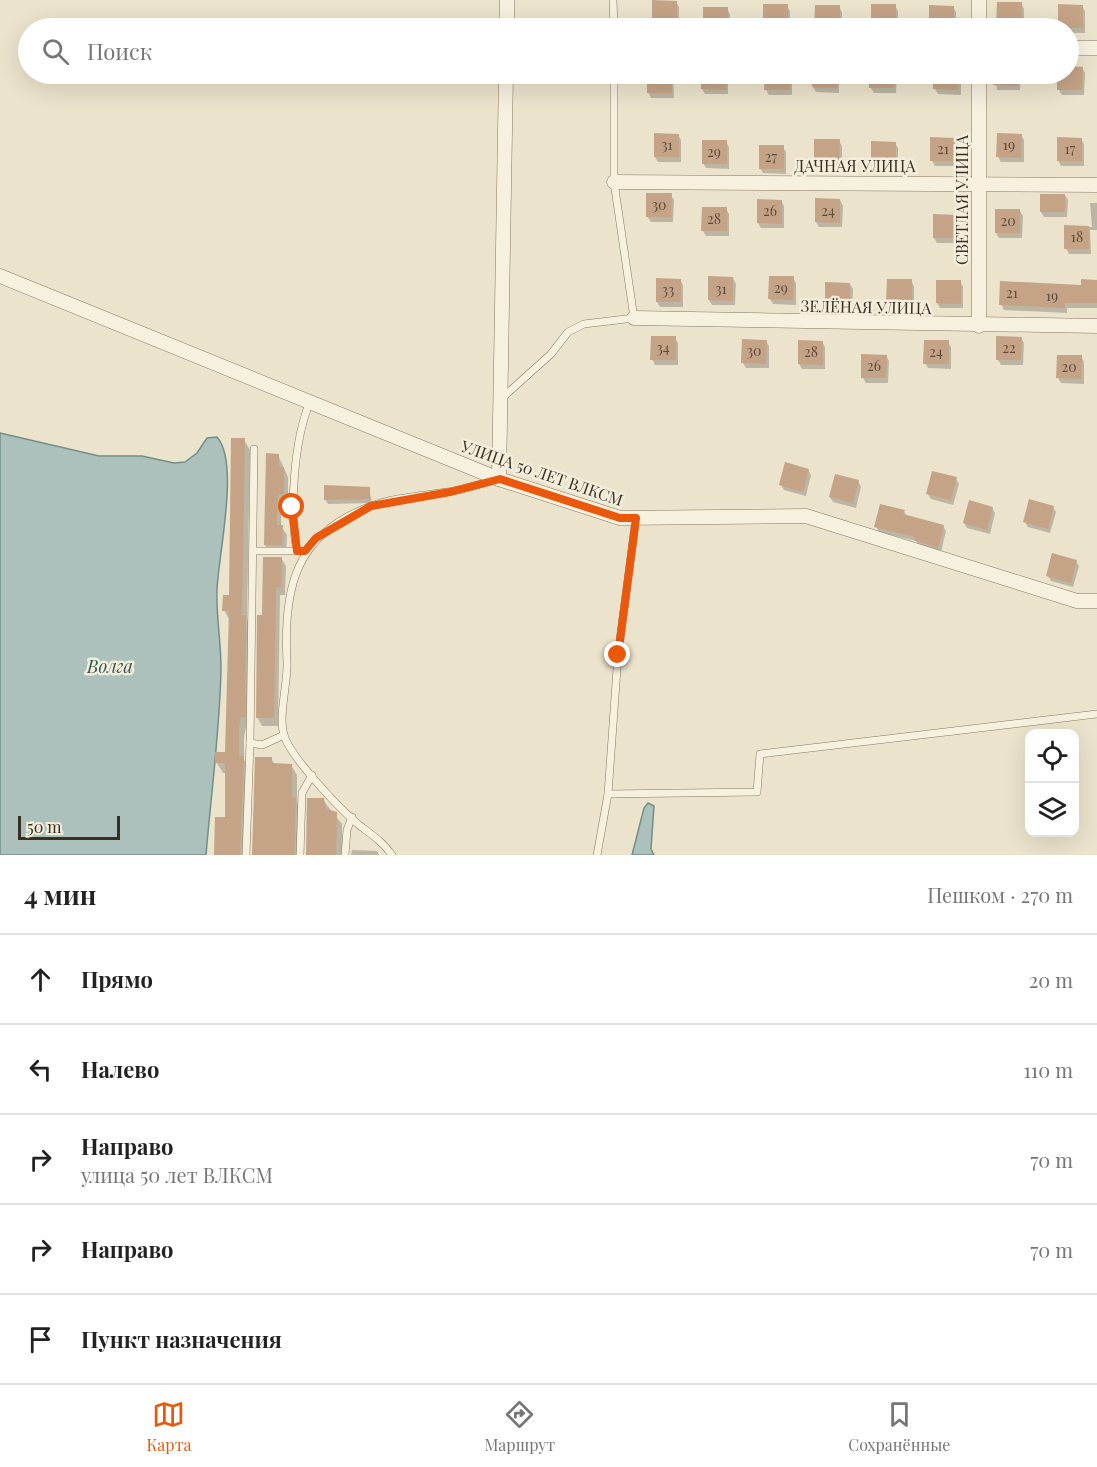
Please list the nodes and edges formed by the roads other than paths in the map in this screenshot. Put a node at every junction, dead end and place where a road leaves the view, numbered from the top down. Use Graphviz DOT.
graph roads {
  1 [pos="507,0"];
  2 [pos="613,0"];
  3 [pos="979,0"];
  4 [pos="507,18"];
  5 [pos="614,18"];
  6 [pos="979,18"];
  7 [pos="1079,48"];
  8 [pos="1097,48"];
  9 [pos="506,84"];
  10 [pos="614,84"];
  11 [pos="979,84"];
  12 [pos="614,182"];
  13 [pos="979,183"];
  14 [pos="1097,185"];
  15 [pos="0,276"];
  16 [pos="634,318"];
  17 [pos="979,326"];
  18 [pos="1097,327"];
  19 [pos="500,400"];
  20 [pos="310,402"];
  21 [pos="254,449"];
  22 [pos="500,479"];
  23 [pos="636,518"];
  24 [pos="253,550"];
  25 [pos="301,551"];
  26 [pos="1097,601"];
  27 [pos="1097,714"];
  28 [pos="284,735"];
  29 [pos="249,743"];
  30 [pos="312,775"];
  31 [pos="608,794"];
  32 [pos="352,817"];
  33 [pos="246,855"];
  34 [pos="300,855"];
  35 [pos="345,855"];
  36 [pos="392,855"];
  37 [pos="597,855"];
  1 -- 4 [label="street"];
  2 -- 5 [label="lane"];
  3 -- 6 [label="street"];
  7 -- 8 [label="street"];
  9 -- 19 [label="street"];
  10 -- 12 [label="lane"];
  11 -- 13 [label="street, СВЕТЛАЯ УЛИЦА"];
  12 -- 13 [label="street, ДАЧНАЯ УЛИЦА"];
  12 -- 16 [label="lane"];
  13 -- 14 [label="street, ДАЧНАЯ УЛИЦА"];
  13 -- 17 [label="street, СВЕТЛАЯ УЛИЦА"];
  15 -- 20 [label="street, УЛИЦА 50 ЛЕТ ВЛКСМ"];
  16 -- 17 [label="street, ЗЕЛЁНАЯ УЛИЦА"];
  16 -- 19 [label="lane"];
  17 -- 18 [label="street, ЗЕЛЁНАЯ УЛИЦА"];
  19 -- 22 [label="street"];
  20 -- 22 [label="street, УЛИЦА 50 ЛЕТ ВЛКСМ"];
  20 -- 25 [label="lane"];
  21 -- 24 [label="lane"];
  22 -- 23 [label="street, УЛИЦА 50 ЛЕТ ВЛКСМ"];
  22 -- 25 [label="lane"];
  23 -- 26 [label="street, УЛИЦА 50 ЛЕТ ВЛКСМ"];
  23 -- 31 [label="lane"];
  24 -- 25 [label="lane"];
  24 -- 29 [label="lane"];
  25 -- 28 [label="lane"];
  27 -- 31 [label="lane"];
  28 -- 29 [label="lane"];
  28 -- 30 [label="lane"];
  29 -- 33 [label="lane"];
  30 -- 32 [label="lane"];
  30 -- 34 [label="lane"];
  31 -- 37 [label="lane"];
  32 -- 35 [label="lane"];
  32 -- 36 [label="lane"];
}
